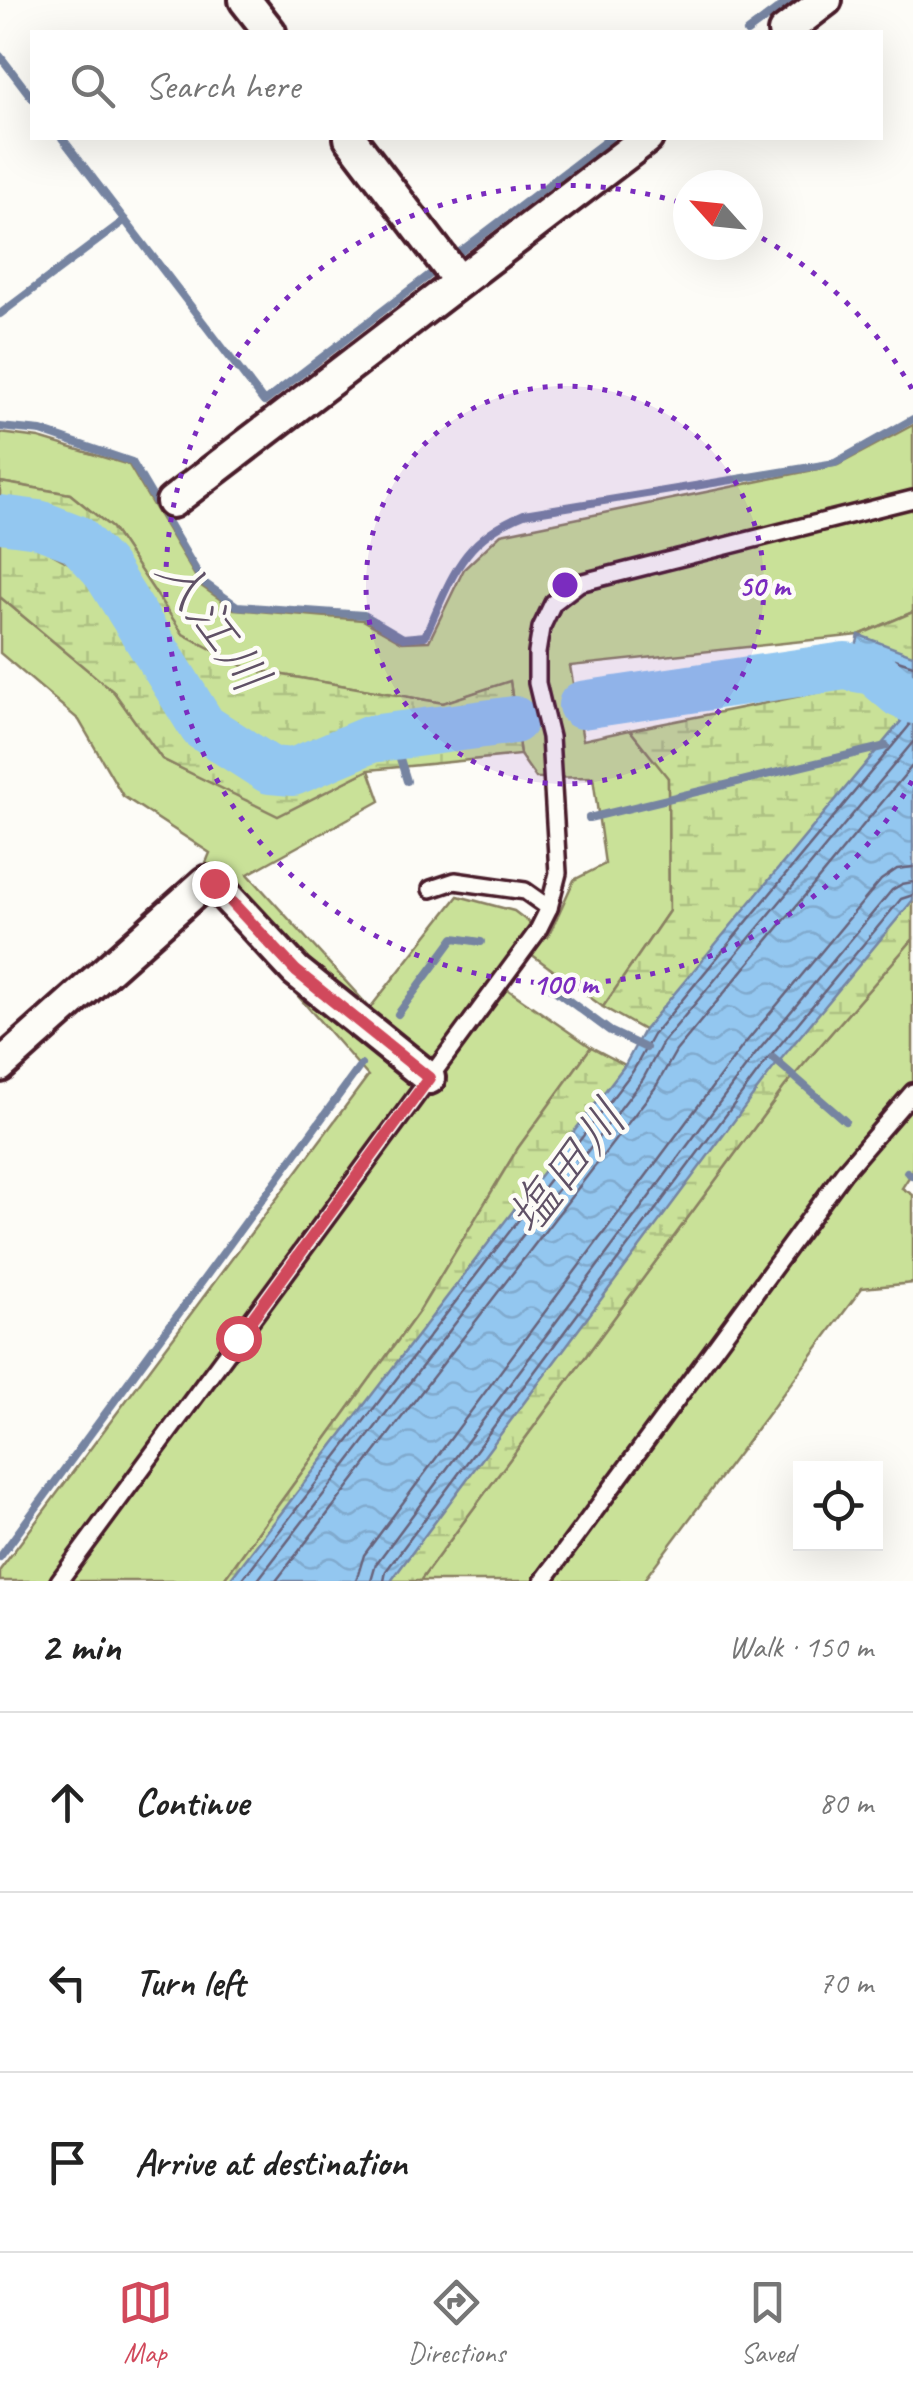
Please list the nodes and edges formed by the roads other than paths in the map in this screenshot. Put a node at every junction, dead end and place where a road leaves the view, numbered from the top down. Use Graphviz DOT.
graph roads {
  1 [pos="245,0"];
  2 [pos="826,0"];
  3 [pos="268,30"];
  4 [pos="787,30"];
  5 [pos="352,140"];
  6 [pos="644,140"];
  7 [pos="460,281"];
  8 [pos="913,499"];
  9 [pos="172,502"];
  10 [pos="431,889"];
  11 [pos="549,908"];
  12 [pos="0,1066"];
  13 [pos="429,1078"];
  14 [pos="913,1092"];
  15 [pos="59,1581"];
  16 [pos="542,1581"];
  1 -- 3 [label="street"];
  2 -- 4 [label="street"];
  5 -- 7 [label="street"];
  6 -- 7 [label="street"];
  7 -- 9 [label="street"];
  8 -- 11 [label="lane"];
  10 -- 11 [label="lane"];
  11 -- 13 [label="lane"];
  12 -- 13 [label="street"];
  13 -- 15 [label="lane"];
  14 -- 16 [label="lane"];
}
